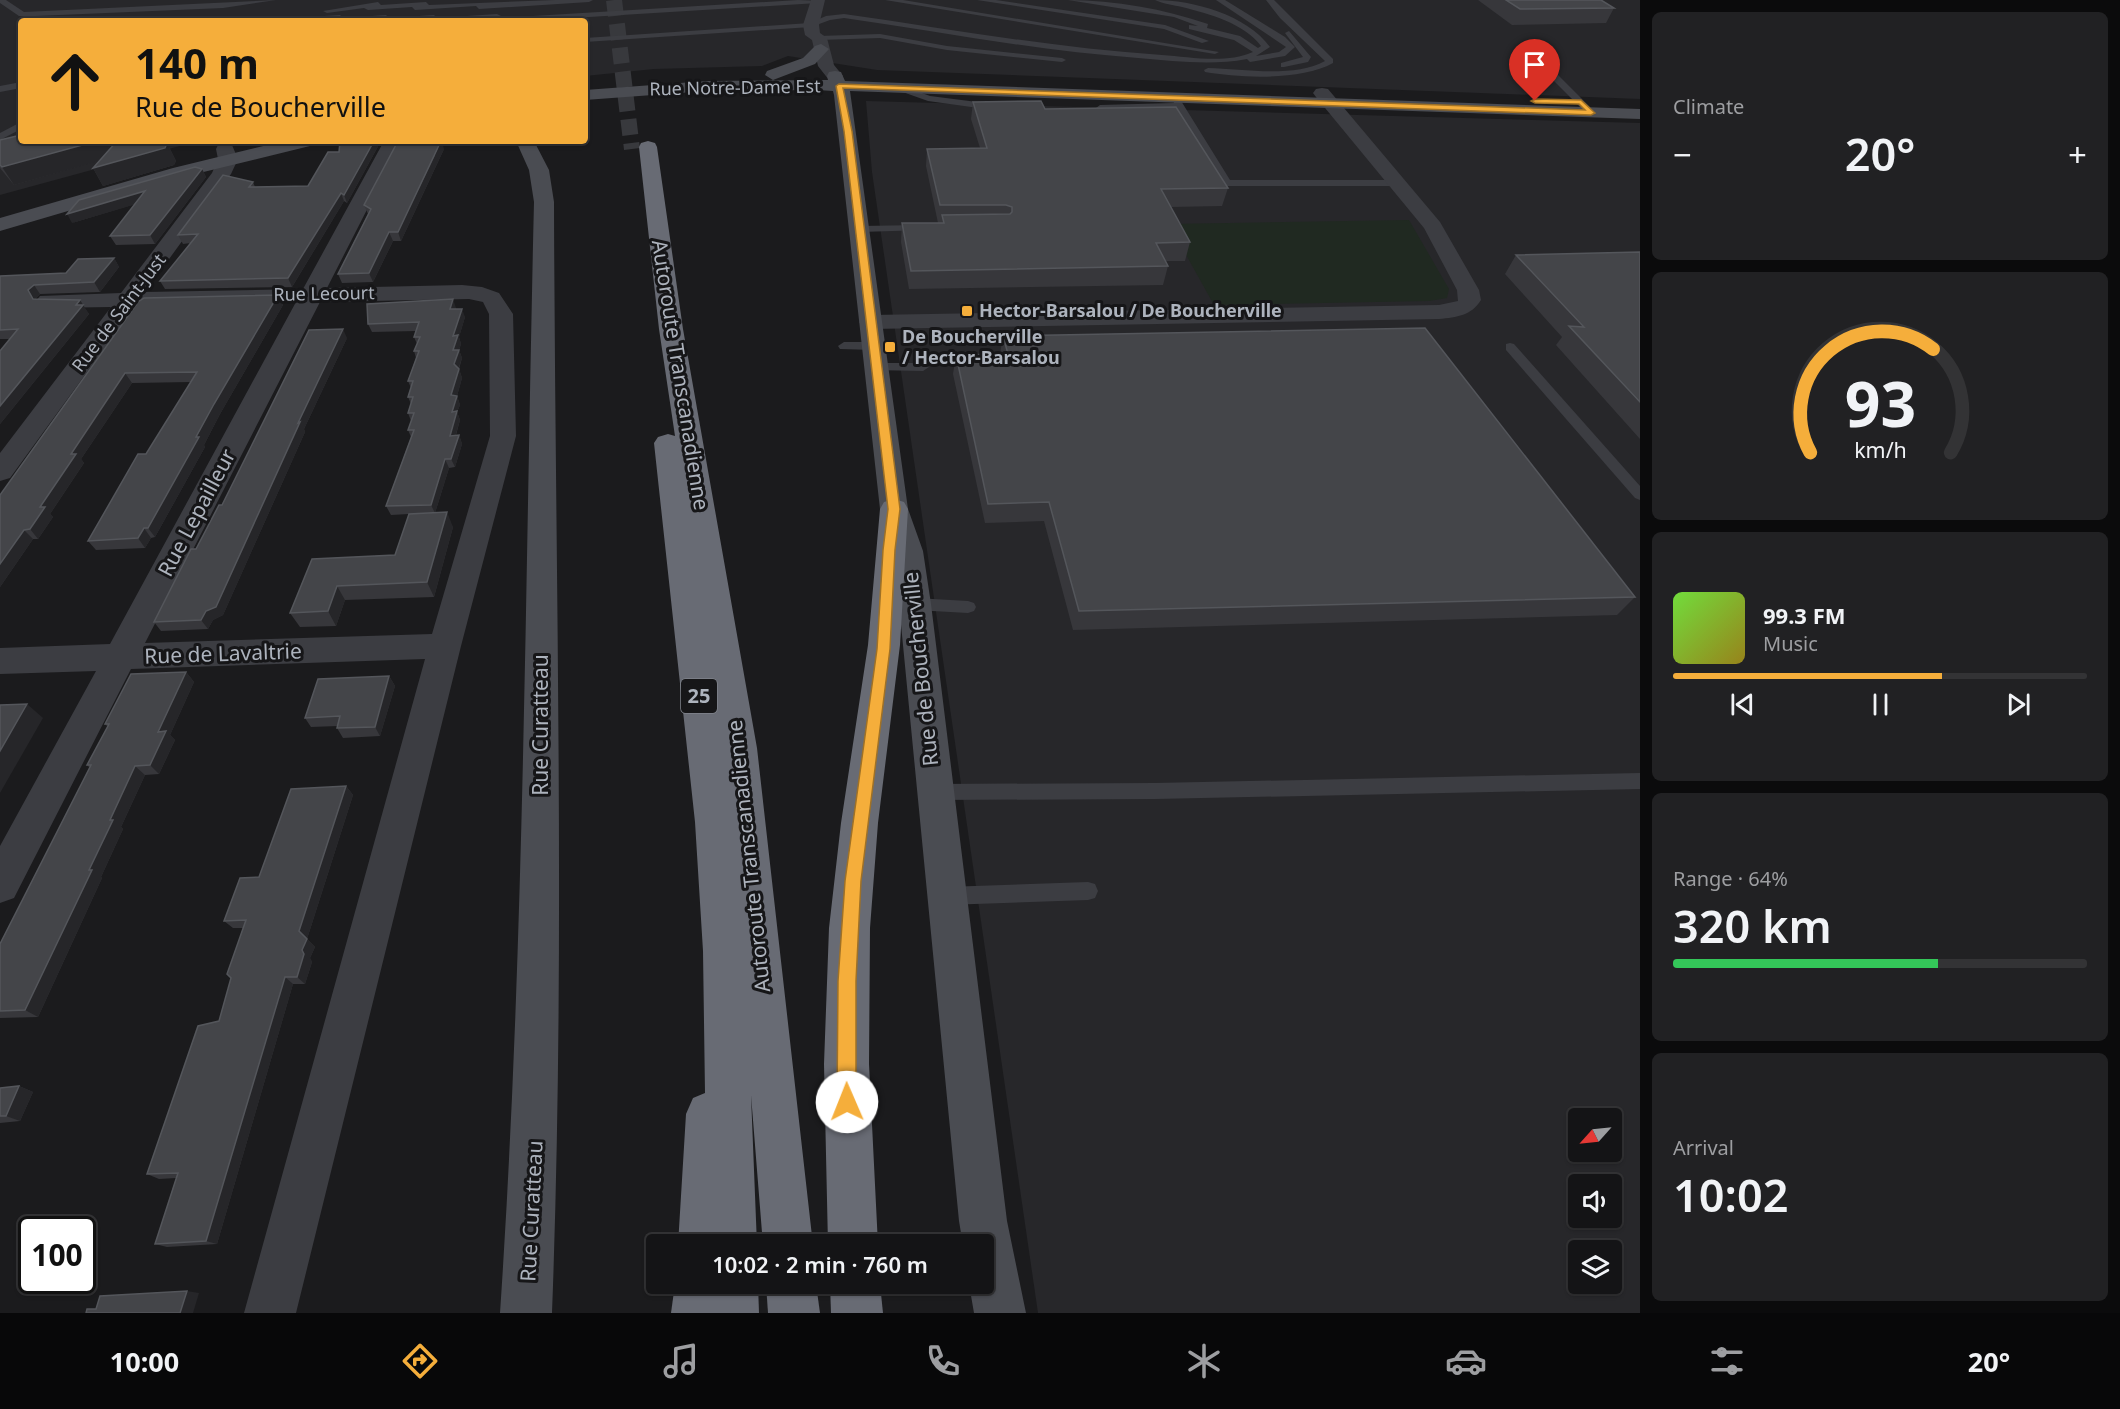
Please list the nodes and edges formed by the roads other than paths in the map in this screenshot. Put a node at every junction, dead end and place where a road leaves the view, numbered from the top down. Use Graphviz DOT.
graph roads {
  1 [pos="1,0"];
  2 [pos="272,0"];
  3 [pos="436,0"];
  4 [pos="489,0"];
  5 [pos="534,0"];
  6 [pos="589,0"];
  7 [pos="693,0"];
  8 [pos="753,0"];
  9 [pos="913,0"];
  10 [pos="937,0"];
  11 [pos="981,0"];
  12 [pos="1003,0"];
  13 [pos="1027,0"];
  14 [pos="1072,0"];
  15 [pos="1094,0"];
  16 [pos="1118,0"];
  17 [pos="1159,0"];
  18 [pos="1189,0"];
  19 [pos="1201,0"];
  20 [pos="1260,0"];
  21 [pos="1270,0"];
  22 [pos="1150,1"];
  23 [pos="818,2"];
  24 [pos="969,2"];
  25 [pos="1060,2"];
  26 [pos="598,3"];
  27 [pos="1217,3"];
  28 [pos="886,6"];
  29 [pos="332,10"];
  30 [pos="1203,10"];
  31 [pos="22,14"];
  32 [pos="312,15"];
  33 [pos="11,16"];
  34 [pos="844,16"];
  35 [pos="1221,16"];
  36 [pos="299,18"];
  37 [pos="320,18"];
  38 [pos="374,18"];
  39 [pos="420,18"];
  40 [pos="471,18"];
  41 [pos="538,18"];
  42 [pos="588,18"];
  43 [pos="1233,23"];
  44 [pos="1282,28"];
  45 [pos="880,36"];
  46 [pos="817,37"];
  47 [pos="1287,37"];
  48 [pos="588,40"];
  49 [pos="1242,40"];
  50 [pos="1219,49"];
  51 [pos="1157,50"];
  52 [pos="1232,50"];
  53 [pos="1200,51"];
  54 [pos="1257,52"];
  55 [pos="1089,57"];
  56 [pos="1239,57"];
  57 [pos="1076,62"];
  58 [pos="1544,66"];
  59 [pos="1189,69"];
  60 [pos="773,75"];
  61 [pos="837,81"];
  62 [pos="588,85"];
  63 [pos="18,86"];
  64 [pos="900,88"];
  65 [pos="0,89"];
  66 [pos="588,95"];
  67 [pos="928,98"];
  68 [pos="1326,98"];
  69 [pos="1177,102"];
  70 [pos="1640,104"];
  71 [pos="925,108"];
  72 [pos="1003,108"];
  73 [pos="1586,108"];
  74 [pos="1092,109"];
  75 [pos="1640,114"];
  76 [pos="18,127"];
  77 [pos="0,137"];
  78 [pos="252,144"];
  79 [pos="289,144"];
  80 [pos="391,144"];
  81 [pos="527,144"];
  82 [pos="227,154"];
  83 [pos="1399,183"];
  84 [pos="0,212"];
  85 [pos="0,225"];
  86 [pos="860,228"];
  87 [pos="933,228"];
  88 [pos="313,294"];
  89 [pos="129,299"];
  90 [pos="48,301"];
  91 [pos="874,345"];
  92 [pos="844,346"];
  93 [pos="1510,347"];
  94 [pos="923,367"];
  95 [pos="0,472"];
  96 [pos="1640,495"];
  97 [pos="894,509"];
  98 [pos="915,604"];
  99 [pos="968,607"];
  100 [pos="445,646"];
  101 [pos="121,657"];
  102 [pos="0,661"];
  103 [pos="1640,781"];
  104 [pos="934,792"];
  105 [pos="0,885"];
  106 [pos="1088,891"];
  107 [pos="720,893"];
  108 [pos="946,896"];
  109 [pos="704,1234"];
  110 [pos="732,1234"];
  111 [pos="787,1234"];
  112 [pos="853,1234"];
  113 [pos="699,1294"];
  114 [pos="733,1294"];
  115 [pos="792,1294"];
  116 [pos="856,1294"];
  117 [pos="270,1313"];
  118 [pos="526,1313"];
  119 [pos="697,1313"];
  120 [pos="734,1313"];
  121 [pos="794,1313"];
  122 [pos="857,1313"];
  123 [pos="1000,1313"];
  1 -- 31 [label="lane"];
  2 -- 31 [label="lane"];
  3 -- 29 [label="lane"];
  4 -- 29 [label="lane"];
  5 -- 32 [label="lane"];
  6 -- 37 [label="lane"];
  7 -- 39 [label="lane"];
  8 -- 40 [label="lane"];
  9 -- 50 [label="lane"];
  10 -- 50 [label="lane"];
  11 -- 50 [label="lane"];
  12 -- 50 [label="lane"];
  13 -- 49 [label="lane"];
  14 -- 49 [label="lane"];
  15 -- 43 [label="lane"];
  16 -- 35 [label="lane"];
  17 -- 30 [label="lane"];
  18 -- 27 [label="lane"];
  19 -- 27 [label="lane"];
  20 -- 47 [label="lane"];
  21 -- 59 [label="lane"];
  22 -- 30 [label="lane"];
  23 -- 41 [label="lane"];
  23 -- 42 [label="lane"];
  23 -- 46 [label="street"];
  24 -- 50 [label="lane"];
  25 -- 49 [label="lane"];
  26 -- 38 [label="lane"];
  27 -- 47 [label="lane"];
  28 -- 50 [label="lane"];
  28 -- 51 [label="lane"];
  28 -- 51 [label="lane"];
  28 -- 53 [label="lane"];
  29 -- 32 [label="lane"];
  30 -- 35 [label="lane"];
  31 -- 33 [label="lane"];
  32 -- 36 [label="lane"];
  34 -- 46 [label="lane"];
  34 -- 50 [label="lane"];
  34 -- 55 [label="lane"];
  35 -- 43 [label="lane"];
  43 -- 54 [label="lane"];
  44 -- 47 [label="lane"];
  45 -- 46 [label="lane"];
  45 -- 55 [label="lane"];
  45 -- 57 [label="lane"];
  46 -- 48 [label="lane"];
  46 -- 60 [label="main road"];
  46 -- 61 [label="street, Rue de Boucherville"];
  47 -- 50 [label="lane"];
  47 -- 55 [label="lane"];
  49 -- 54 [label="lane"];
  50 -- 53 [label="lane"];
  50 -- 56 [label="lane"];
  51 -- 53 [label="lane"];
  52 -- 56 [label="lane"];
  54 -- 56 [label="lane"];
  58 -- 73 [label="lane"];
  60 -- 61 [label="main road, Rue Notre-Dame Est"];
  60 -- 62 [label="main road, Rue Notre-Dame Est"];
  61 -- 64 [label="main road, Rue Notre-Dame Est"];
  61 -- 66 [label="main road, Rue Notre-Dame Est"];
  61 -- 68 [label="main road, Rue Notre-Dame Est"];
  61 -- 86 [label="main road, Rue de Boucherville"];
  63 -- 65 [label="lane"];
  64 -- 67 [label="lane"];
  64 -- 69 [label="main road, Rue Notre-Dame Est"];
  67 -- 71 [label="lane"];
  67 -- 72 [label="lane"];
  68 -- 69 [label="main road, Rue Notre-Dame Est"];
  68 -- 73 [label="main road, Rue Notre-Dame Est"];
  68 -- 83 [label="street"];
  69 -- 74 [label="lane"];
  69 -- 83 [label="lane"];
  70 -- 73 [label="main road, Rue Notre-Dame Est"];
  73 -- 75 [label="main road, Rue Notre-Dame Est"];
  76 -- 77 [label="lane"];
  78 -- 82 [label="main road"];
  79 -- 82 [label="main road"];
  80 -- 88 [label="street, Rue Lepailleur"];
  81 -- 118 [label="main road, Rue Curatteau"];
  82 -- 84 [label="main road"];
  82 -- 85 [label="main road"];
  82 -- 89 [label="street, Rue de Saint-Just"];
  83 -- 91 [label="street"];
  86 -- 87 [label="lane"];
  86 -- 91 [label="main road, Rue de Boucherville"];
  88 -- 89 [label="street, Rue Lecourt"];
  88 -- 100 [label="street, Rue Lecourt"];
  88 -- 101 [label="street, Rue Lepailleur"];
  89 -- 90 [label="street, Rue Lecourt"];
  89 -- 95 [label="street, Rue de Saint-Just"];
  91 -- 92 [label="lane"];
  91 -- 94 [label="lane"];
  91 -- 97 [label="main road, Rue de Boucherville"];
  93 -- 96 [label="lane"];
  97 -- 98 [label="main road, Rue de Boucherville"];
  97 -- 112 [label="highway"];
  98 -- 99 [label="lane"];
  98 -- 104 [label="main road, Rue de Boucherville"];
  100 -- 101 [label="street, Rue de Lavaltrie"];
  100 -- 117 [label="street"];
  101 -- 102 [label="street, Rue de Lavaltrie"];
  101 -- 105 [label="street, Rue Lepailleur"];
  103 -- 104 [label="lane"];
  104 -- 108 [label="main road, Rue de Boucherville"];
  106 -- 108 [label="lane"];
  107 -- 109 [label="highway"];
  107 -- 110 [label="highway, Autoroute Transcanadienne / 25"];
  107 -- 111 [label="highway, Autoroute Transcanadienne / 25"];
  108 -- 123 [label="main road, Rue de Boucherville"];
  113 -- 119 [label="highway"];
  114 -- 120 [label="highway"];
  115 -- 121 [label="highway"];
  116 -- 122 [label="highway"];
}
